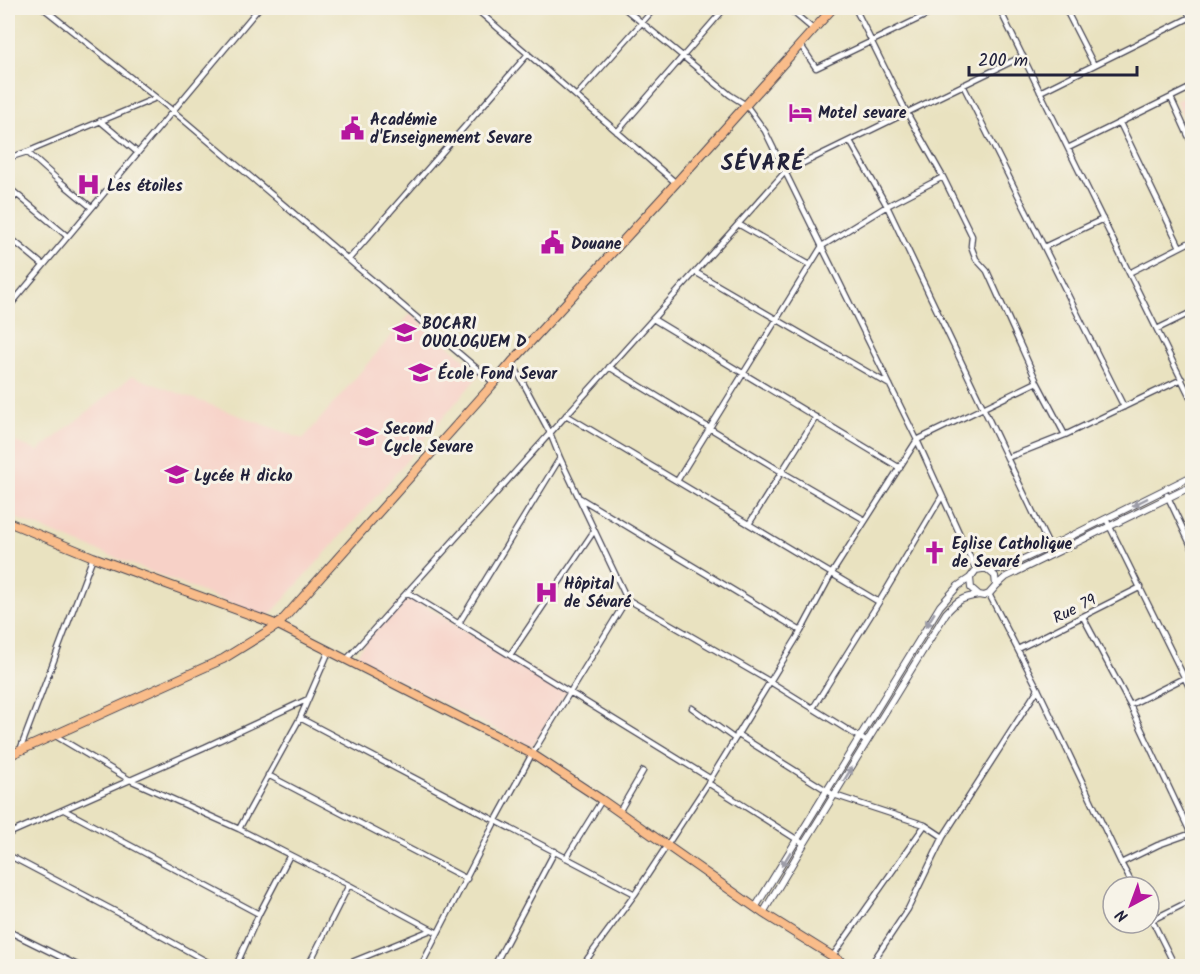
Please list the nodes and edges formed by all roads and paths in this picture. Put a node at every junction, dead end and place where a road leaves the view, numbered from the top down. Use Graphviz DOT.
graph roads {
  1 [pos="43,8"];
  2 [pos="259,8"];
  3 [pos="475,8"];
  4 [pos="624,8"];
  5 [pos="655,8"];
  6 [pos="725,8"];
  7 [pos="788,8"];
  8 [pos="833,8"];
  9 [pos="855,8"];
  10 [pos="941,8"];
  11 [pos="999,8"];
  12 [pos="1065,8"];
  13 [pos="1186,8"];
  14 [pos="1192,19"];
  15 [pos="642,22"];
  16 [pos="813,30"];
  17 [pos="872,41"];
  18 [pos="800,44"];
  19 [pos="528,54"];
  20 [pos="682,56"];
  21 [pos="1023,56"];
  22 [pos="1094,65"];
  23 [pos="963,85"];
  24 [pos="1192,87"];
  25 [pos="1040,92"];
  26 [pos="576,96"];
  27 [pos="156,98"];
  28 [pos="1171,98"];
  29 [pos="746,105"];
  30 [pos="173,111"];
  31 [pos="907,113"];
  32 [pos="99,121"];
  33 [pos="1120,123"];
  34 [pos="617,132"];
  35 [pos="850,141"];
  36 [pos="1192,144"];
  37 [pos="1068,148"];
  38 [pos="27,152"];
  39 [pos="137,152"];
  40 [pos="8,158"];
  41 [pos="785,172"];
  42 [pos="943,177"];
  43 [pos="676,183"];
  44 [pos="8,187"];
  45 [pos="16,195"];
  46 [pos="8,206"];
  47 [pos="887,206"];
  48 [pos="91,207"];
  49 [pos="1103,219"];
  50 [pos="738,224"];
  51 [pos="8,236"];
  52 [pos="67,236"];
  53 [pos="1192,241"];
  54 [pos="822,246"];
  55 [pos="1044,247"];
  56 [pos="1180,247"];
  57 [pos="349,259"];
  58 [pos="810,265"];
  59 [pos="43,266"];
  60 [pos="695,272"];
  61 [pos="1129,273"];
  62 [pos="8,308"];
  63 [pos="1192,312"];
  64 [pos="653,319"];
  65 [pos="776,319"];
  66 [pos="1157,329"];
  67 [pos="512,362"];
  68 [pos="609,367"];
  69 [pos="743,373"];
  70 [pos="1182,379"];
  71 [pos="1037,382"];
  72 [pos="494,383"];
  73 [pos="891,386"];
  74 [pos="1192,401"];
  75 [pos="1124,407"];
  76 [pos="983,408"];
  77 [pos="566,415"];
  78 [pos="816,417"];
  79 [pos="710,428"];
  80 [pos="550,433"];
  81 [pos="1065,435"];
  82 [pos="917,440"];
  83 [pos="560,458"];
  84 [pos="1007,458"];
  85 [pos="900,468"];
  86 [pos="782,472"];
  87 [pos="1192,476"];
  88 [pos="677,481"];
  89 [pos="1192,486"];
  90 [pos="1164,490"];
  91 [pos="942,496"];
  92 [pos="579,498"];
  93 [pos="1168,499"];
  94 [pos="1106,519"];
  95 [pos="865,520"];
  96 [pos="8,522"];
  97 [pos="750,524"];
  98 [pos="1110,527"];
  99 [pos="594,531"];
  100 [pos="1049,547"];
  101 [pos="1192,548"];
  102 [pos="1053,555"];
  103 [pos="93,557"];
  104 [pos="987,569"];
  105 [pos="976,570"];
  106 [pos="832,573"];
  107 [pos="970,578"];
  108 [pos="996,586"];
  109 [pos="1141,587"];
  110 [pos="407,592"];
  111 [pos="989,594"];
  112 [pos="979,595"];
  113 [pos="627,599"];
  114 [pos="879,602"];
  115 [pos="1083,617"];
  116 [pos="459,623"];
  117 [pos="278,625"];
  118 [pos="801,631"];
  119 [pos="1018,649"];
  120 [pos="329,651"];
  121 [pos="510,656"];
  122 [pos="346,660"];
  123 [pos="1192,675"];
  124 [pos="1186,678"];
  125 [pos="769,681"];
  126 [pos="1038,689"];
  127 [pos="570,692"];
  128 [pos="1192,693"];
  129 [pos="308,699"];
  130 [pos="1130,705"];
  131 [pos="692,708"];
  132 [pos="813,708"];
  133 [pos="300,718"];
  134 [pos="54,735"];
  135 [pos="736,736"];
  136 [pos="860,737"];
  137 [pos="867,742"];
  138 [pos="20,750"];
  139 [pos="532,754"];
  140 [pos="8,756"];
  141 [pos="644,771"];
  142 [pos="268,774"];
  143 [pos="130,780"];
  144 [pos="709,781"];
  145 [pos="828,790"];
  146 [pos="834,795"];
  147 [pos="602,800"];
  148 [pos="64,810"];
  149 [pos="619,812"];
  150 [pos="496,820"];
  151 [pos="925,825"];
  152 [pos="239,829"];
  153 [pos="1192,833"];
  154 [pos="8,834"];
  155 [pos="943,837"];
  156 [pos="800,842"];
  157 [pos="667,847"];
  158 [pos="555,851"];
  159 [pos="8,855"];
  160 [pos="290,855"];
  161 [pos="566,858"];
  162 [pos="1121,863"];
  163 [pos="1128,875"];
  164 [pos="467,879"];
  165 [pos="349,885"];
  166 [pos="635,894"];
  167 [pos="1192,900"];
  168 [pos="755,908"];
  169 [pos="762,913"];
  170 [pos="259,914"];
  171 [pos="1161,916"];
  172 [pos="431,930"];
  173 [pos="8,931"];
  174 [pos="438,933"];
  175 [pos="1160,935"];
  176 [pos="832,957"];
  177 [pos="79,966"];
  178 [pos="215,966"];
  179 [pos="236,966"];
  180 [pos="308,966"];
  181 [pos="342,966"];
  182 [pos="421,966"];
  183 [pos="494,966"];
  184 [pos="582,966"];
  185 [pos="848,966"];
  186 [pos="870,966"];
  187 [pos="1175,966"];
  1 -- 27 [label="street"];
  2 -- 30 [label="street"];
  3 -- 19 [label="street"];
  4 -- 15 [label="street"];
  5 -- 15 [label="street"];
  6 -- 20 [label="street"];
  7 -- 16 [label="street"];
  8 -- 16 [label="main road"];
  9 -- 17 [label="street"];
  10 -- 17 [label="street"];
  11 -- 21 [label="street"];
  12 -- 22 [label="street"];
  13 -- 14 [label="street"];
  14 -- 22 [label="street"];
  15 -- 20 [label="street"];
  15 -- 26 [label="street"];
  16 -- 18 [label="main road"];
  17 -- 18 [label="street"];
  17 -- 31 [label="street"];
  18 -- 29 [label="main road"];
  19 -- 26 [label="street"];
  19 -- 57 [label="street"];
  20 -- 29 [label="street"];
  20 -- 34 [label="street"];
  21 -- 23 [label="street"];
  21 -- 25 [label="street"];
  22 -- 25 [label="street"];
  23 -- 31 [label="street"];
  23 -- 55 [label="street"];
  24 -- 28 [label="street"];
  25 -- 37 [label="street"];
  26 -- 34 [label="street"];
  27 -- 30 [label="street"];
  27 -- 32 [label="street"];
  28 -- 33 [label="street"];
  28 -- 36 [label="street"];
  29 -- 41 [label="street"];
  29 -- 43 [label="main road"];
  30 -- 39 [label="street"];
  30 -- 57 [label="street"];
  31 -- 35 [label="street"];
  31 -- 42 [label="street"];
  32 -- 38 [label="street"];
  32 -- 39 [label="street"];
  33 -- 37 [label="street"];
  33 -- 56 [label="street"];
  34 -- 43 [label="street"];
  35 -- 41 [label="street"];
  35 -- 47 [label="street"];
  37 -- 49 [label="street"];
  38 -- 40 [label="street"];
  38 -- 48 [label="street"];
  39 -- 48 [label="street"];
  41 -- 50 [label="street"];
  41 -- 54 [label="street"];
  42 -- 47 [label="street"];
  42 -- 71 [label="street"];
  43 -- 67 [label="main road"];
  44 -- 45 [label="street"];
  45 -- 46 [label="street"];
  45 -- 52 [label="street"];
  47 -- 54 [label="street"];
  47 -- 76 [label="street"];
  48 -- 52 [label="street"];
  49 -- 55 [label="street"];
  49 -- 61 [label="street"];
  50 -- 58 [label="street"];
  50 -- 60 [label="street"];
  51 -- 59 [label="street"];
  52 -- 59 [label="street"];
  53 -- 56 [label="street"];
  54 -- 58 [label="street"];
  54 -- 73 [label="street"];
  55 -- 75 [label="street"];
  56 -- 61 [label="street"];
  57 -- 72 [label="street"];
  58 -- 65 [label="street"];
  59 -- 62 [label="street"];
  60 -- 64 [label="street"];
  60 -- 65 [label="street"];
  61 -- 66 [label="street"];
  63 -- 66 [label="street"];
  64 -- 68 [label="street"];
  64 -- 69 [label="street"];
  65 -- 69 [label="street"];
  65 -- 73 [label="street"];
  66 -- 70 [label="street"];
  67 -- 72 [label="main road"];
  67 -- 80 [label="street"];
  68 -- 77 [label="street"];
  68 -- 79 [label="street"];
  69 -- 78 [label="street"];
  69 -- 79 [label="street"];
  70 -- 74 [label="street"];
  70 -- 75 [label="street"];
  71 -- 76 [label="street"];
  71 -- 81 [label="street"];
  72 -- 117 [label="main road"];
  73 -- 82 [label="street"];
  75 -- 81 [label="street"];
  76 -- 82 [label="street"];
  76 -- 84 [label="street"];
  77 -- 80 [label="street"];
  77 -- 88 [label="street"];
  78 -- 85 [label="street"];
  78 -- 86 [label="street"];
  79 -- 86 [label="street"];
  79 -- 88 [label="street"];
  80 -- 83 [label="street"];
  80 -- 110 [label="street"];
  81 -- 84 [label="street"];
  82 -- 85 [label="street"];
  82 -- 91 [label="street"];
  83 -- 92 [label="street"];
  83 -- 116 [label="street"];
  84 -- 100 [label="street"];
  85 -- 95 [label="street"];
  86 -- 95 [label="street"];
  86 -- 97 [label="street"];
  87 -- 90 [label="street"];
  88 -- 97 [label="street"];
  89 -- 93 [label="street"];
  90 -- 93 [label="street"];
  90 -- 94 [label="street, one-way"];
  91 -- 105 [label="street"];
  91 -- 114 [label="street"];
  92 -- 99 [label="street"];
  92 -- 118 [label="street"];
  93 -- 98 [label="street"];
  93 -- 101 [label="street"];
  94 -- 98 [label="street"];
  94 -- 100 [label="street"];
  95 -- 106 [label="street"];
  96 -- 103 [label="main road"];
  97 -- 106 [label="street"];
  98 -- 102 [label="street"];
  98 -- 109 [label="street"];
  99 -- 113 [label="street"];
  99 -- 121 [label="street"];
  100 -- 102 [label="street"];
  100 -- 104 [label="street"];
  102 -- 108 [label="street"];
  103 -- 117 [label="main road"];
  103 -- 138 [label="street"];
  104 -- 105 [label="street"];
  104 -- 108 [label="street"];
  105 -- 107 [label="street"];
  106 -- 114 [label="street"];
  106 -- 118 [label="street"];
  107 -- 112 [label="street"];
  107 -- 136 [label="street, one-way"];
  108 -- 111 [label="street"];
  109 -- 115 [label="street, Rue 79"];
  109 -- 124 [label="street"];
  110 -- 116 [label="street"];
  110 -- 122 [label="street"];
  111 -- 112 [label="street"];
  111 -- 119 [label="street"];
  112 -- 137 [label="street"];
  113 -- 125 [label="street"];
  113 -- 127 [label="street"];
  114 -- 132 [label="street"];
  115 -- 119 [label="street, Rue 79"];
  115 -- 130 [label="street"];
  116 -- 121 [label="street"];
  117 -- 120 [label="main road"];
  117 -- 134 [label="main road"];
  118 -- 125 [label="street"];
  119 -- 126 [label="street"];
  120 -- 122 [label="main road"];
  120 -- 129 [label="street"];
  121 -- 127 [label="street"];
  122 -- 139 [label="main road"];
  123 -- 124 [label="street"];
  124 -- 128 [label="street"];
  124 -- 130 [label="street"];
  125 -- 132 [label="street"];
  125 -- 135 [label="street"];
  126 -- 155 [label="street"];
  126 -- 162 [label="street"];
  127 -- 139 [label="street"];
  127 -- 144 [label="street"];
  129 -- 133 [label="street"];
  129 -- 143 [label="street"];
  130 -- 153 [label="street"];
  131 -- 135 [label="street"];
  132 -- 136 [label="street"];
  133 -- 142 [label="street"];
  133 -- 150 [label="street"];
  134 -- 138 [label="main road"];
  134 -- 143 [label="street"];
  135 -- 144 [label="street"];
  135 -- 145 [label="street"];
  136 -- 137 [label="street"];
  136 -- 145 [label="street"];
  146 -- 137 [label="street, one-way"];
  138 -- 140 [label="main road"];
  139 -- 147 [label="main road"];
  139 -- 150 [label="street"];
  141 -- 149 [label="street"];
  142 -- 152 [label="street"];
  142 -- 164 [label="street"];
  143 -- 148 [label="street"];
  143 -- 152 [label="street"];
  144 -- 156 [label="street"];
  144 -- 157 [label="street"];
  145 -- 146 [label="street"];
  145 -- 156 [label="street"];
  146 -- 151 [label="street"];
  146 -- 156 [label="street"];
  147 -- 149 [label="main road"];
  147 -- 161 [label="street"];
  148 -- 154 [label="street"];
  148 -- 170 [label="street"];
  149 -- 157 [label="main road"];
  150 -- 158 [label="street"];
  150 -- 164 [label="street"];
  151 -- 155 [label="street"];
  151 -- 176 [label="street"];
  152 -- 160 [label="street"];
  153 -- 162 [label="street"];
  155 -- 186 [label="street"];
  156 -- 168 [label="street, one-way"];
  156 -- 169 [label="street"];
  157 -- 166 [label="street"];
  157 -- 168 [label="main road"];
  158 -- 161 [label="street"];
  158 -- 183 [label="street"];
  159 -- 178 [label="street"];
  160 -- 165 [label="street"];
  160 -- 170 [label="street"];
  161 -- 166 [label="street"];
  162 -- 163 [label="street"];
  164 -- 174 [label="street"];
  165 -- 172 [label="street"];
  165 -- 180 [label="street"];
  166 -- 184 [label="street"];
  167 -- 171 [label="street"];
  168 -- 169 [label="main road"];
  169 -- 176 [label="main road"];
  170 -- 179 [label="street"];
  172 -- 174 [label="street"];
  172 -- 181 [label="street"];
  173 -- 177 [label="street"];
  174 -- 182 [label="street"];
  175 -- 187 [label="street"];
  176 -- 185 [label="main road"];
}
